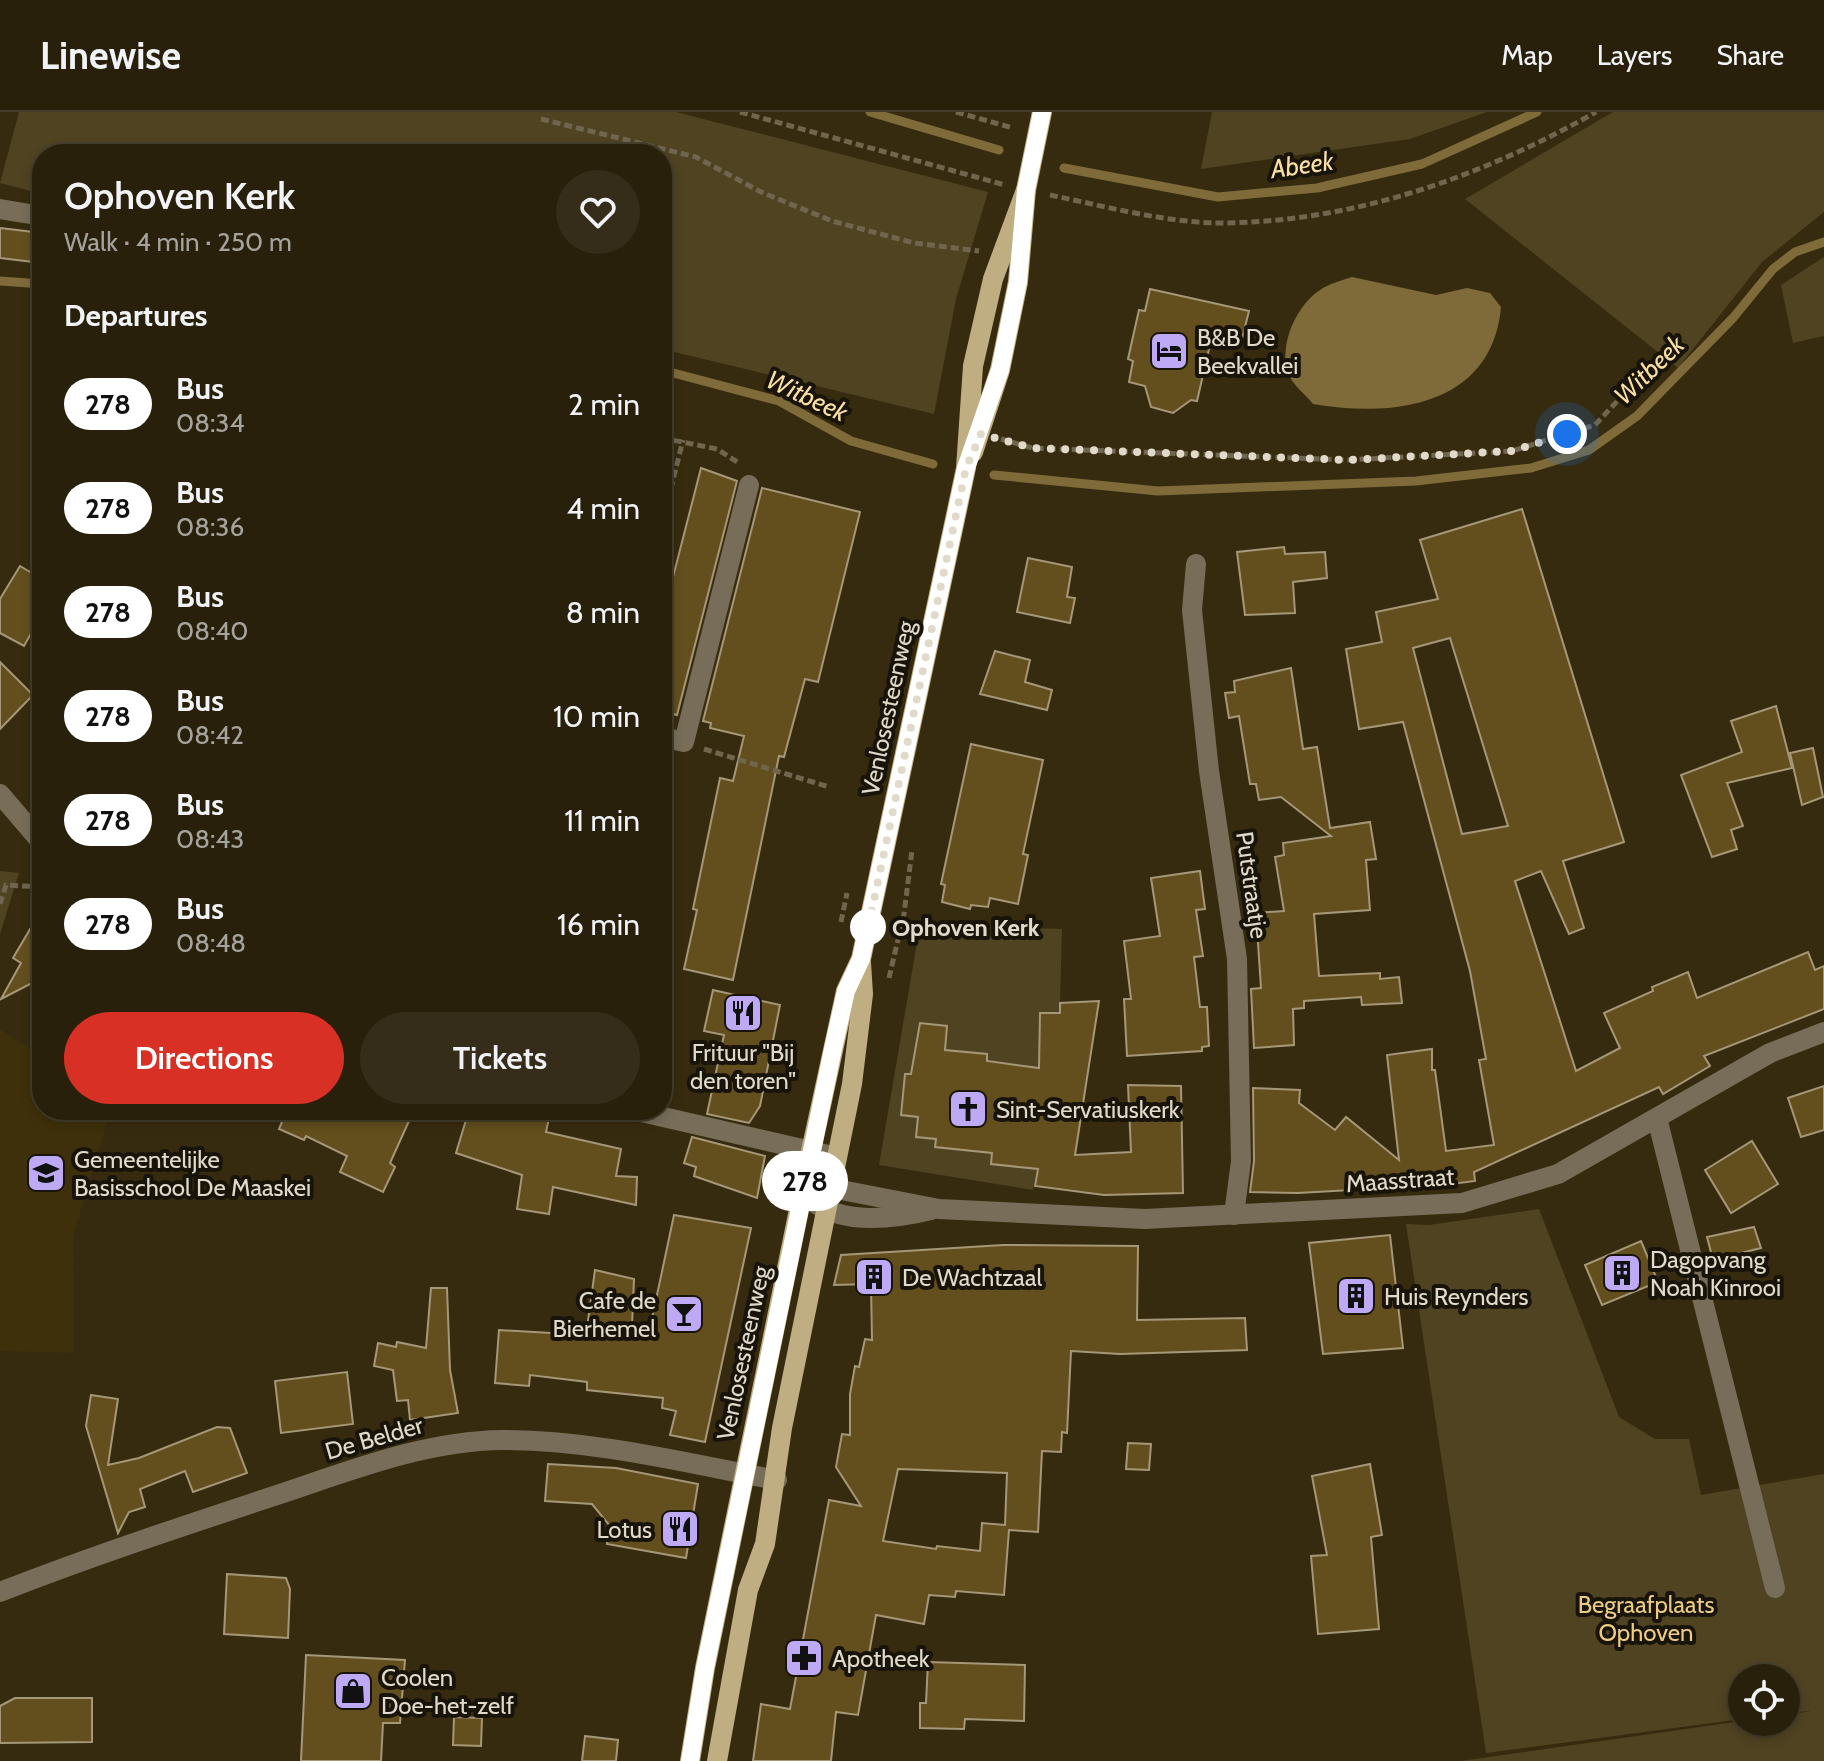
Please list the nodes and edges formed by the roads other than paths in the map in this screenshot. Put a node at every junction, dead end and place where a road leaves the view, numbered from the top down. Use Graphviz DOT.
graph roads {
  1 [pos="1042,112"];
  2 [pos="1026,190"];
  3 [pos="0,209"];
  4 [pos="30,214"];
  5 [pos="966,468"];
  6 [pos="749,485"];
  7 [pos="1196,564"];
  8 [pos="672,739"];
  9 [pos="0,794"];
  10 [pos="32,831"];
  11 [pos="861,959"];
  12 [pos="1824,1032"];
  13 [pos="1657,1118"];
  14 [pos="672,1119"];
  15 [pos="811,1151"];
  16 [pos="837,1157"];
  17 [pos="831,1188"];
  18 [pos="802,1193"];
  19 [pos="939,1209"];
  20 [pos="826,1212"];
  21 [pos="1234,1215"];
  22 [pos="745,1474"];
  23 [pos="777,1480"];
  24 [pos="1775,1588"];
  25 [pos="0,1592"];
  26 [pos="690,1761"];
  27 [pos="717,1761"];
  1 -- 2 [label="main road, Venlosesteenweg"];
  2 -- 5 [label="main road, Venlosesteenweg"];
  2 -- 5 [label="main road, Venlosesteenweg"];
  3 -- 4 [label="street"];
  5 -- 11 [label="main road, Venlosesteenweg"];
  6 -- 8 [label="street"];
  7 -- 21 [label="street, Putstraatje"];
  9 -- 10 [label="street"];
  11 -- 15 [label="main road, Venlosesteenweg"];
  11 -- 16 [label="main road, Venlosesteenweg"];
  12 -- 13 [label="street, Maasstraat"];
  13 -- 21 [label="street, Maasstraat"];
  13 -- 24 [label="street"];
  14 -- 15 [label="street"];
  15 -- 16 [label="street"];
  15 -- 18 [label="main road, Venlosesteenweg"];
  16 -- 17 [label="main road, Venlosesteenweg"];
  17 -- 18 [label="street, Maasstraat"];
  17 -- 19 [label="street, Maasstraat"];
  17 -- 20 [label="main road, Venlosesteenweg"];
  18 -- 20 [label="street"];
  18 -- 22 [label="main road, Venlosesteenweg"];
  19 -- 20 [label="street, Maasstraat"];
  19 -- 21 [label="street, Maasstraat"];
  20 -- 23 [label="main road, Venlosesteenweg"];
  22 -- 23 [label="street, De Belder"];
  22 -- 25 [label="street, De Belder"];
  22 -- 26 [label="main road, Venlosesteenweg"];
  23 -- 27 [label="main road, Venlosesteenweg"];
}
